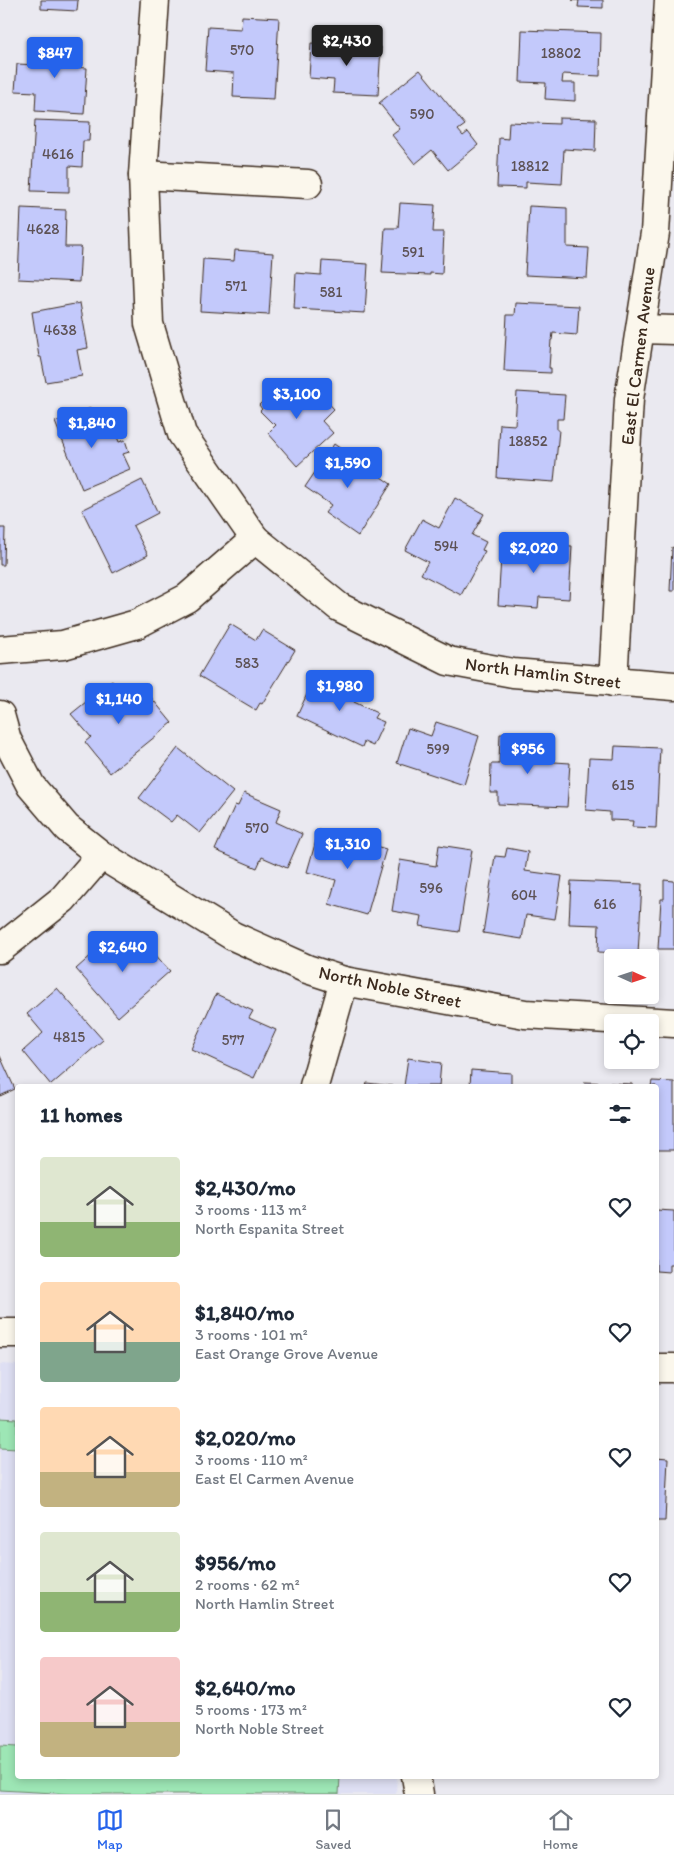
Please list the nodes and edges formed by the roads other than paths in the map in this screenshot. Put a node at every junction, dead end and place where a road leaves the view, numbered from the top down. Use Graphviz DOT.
graph roads {
  1 [pos="154,0"];
  2 [pos="669,0"];
  3 [pos="143,175"];
  4 [pos="308,184"];
  5 [pos="641,328"];
  6 [pos="674,330"];
  7 [pos="255,539"];
  8 [pos="0,650"];
  9 [pos="612,682"];
  10 [pos="674,686"];
  11 [pos="0,715"];
  12 [pos="101,856"];
  13 [pos="0,949"];
  14 [pos="344,981"];
  15 [pos="674,1023"];
  16 [pos="315,1084"];
  17 [pos="0,1332"];
  18 [pos="15,1334"];
  19 [pos="659,1368"];
  20 [pos="674,1368"];
  21 [pos="416,1779"];
  22 [pos="419,1794"];
  1 -- 3 [label="street, North Hamlin Street"];
  2 -- 5 [label="street, East El Carmen Avenue"];
  3 -- 4 [label="street"];
  3 -- 7 [label="street, North Hamlin Street"];
  5 -- 6 [label="street"];
  5 -- 9 [label="street, East El Carmen Avenue"];
  7 -- 8 [label="street"];
  7 -- 9 [label="street, North Hamlin Street"];
  9 -- 10 [label="street, North Hamlin Street"];
  11 -- 12 [label="street, North Noble Street"];
  12 -- 13 [label="street"];
  12 -- 14 [label="street, North Noble Street"];
  14 -- 15 [label="street, North Noble Street"];
  14 -- 16 [label="street"];
  17 -- 18 [label="street"];
  19 -- 20 [label="street"];
  21 -- 22 [label="street"];
}
